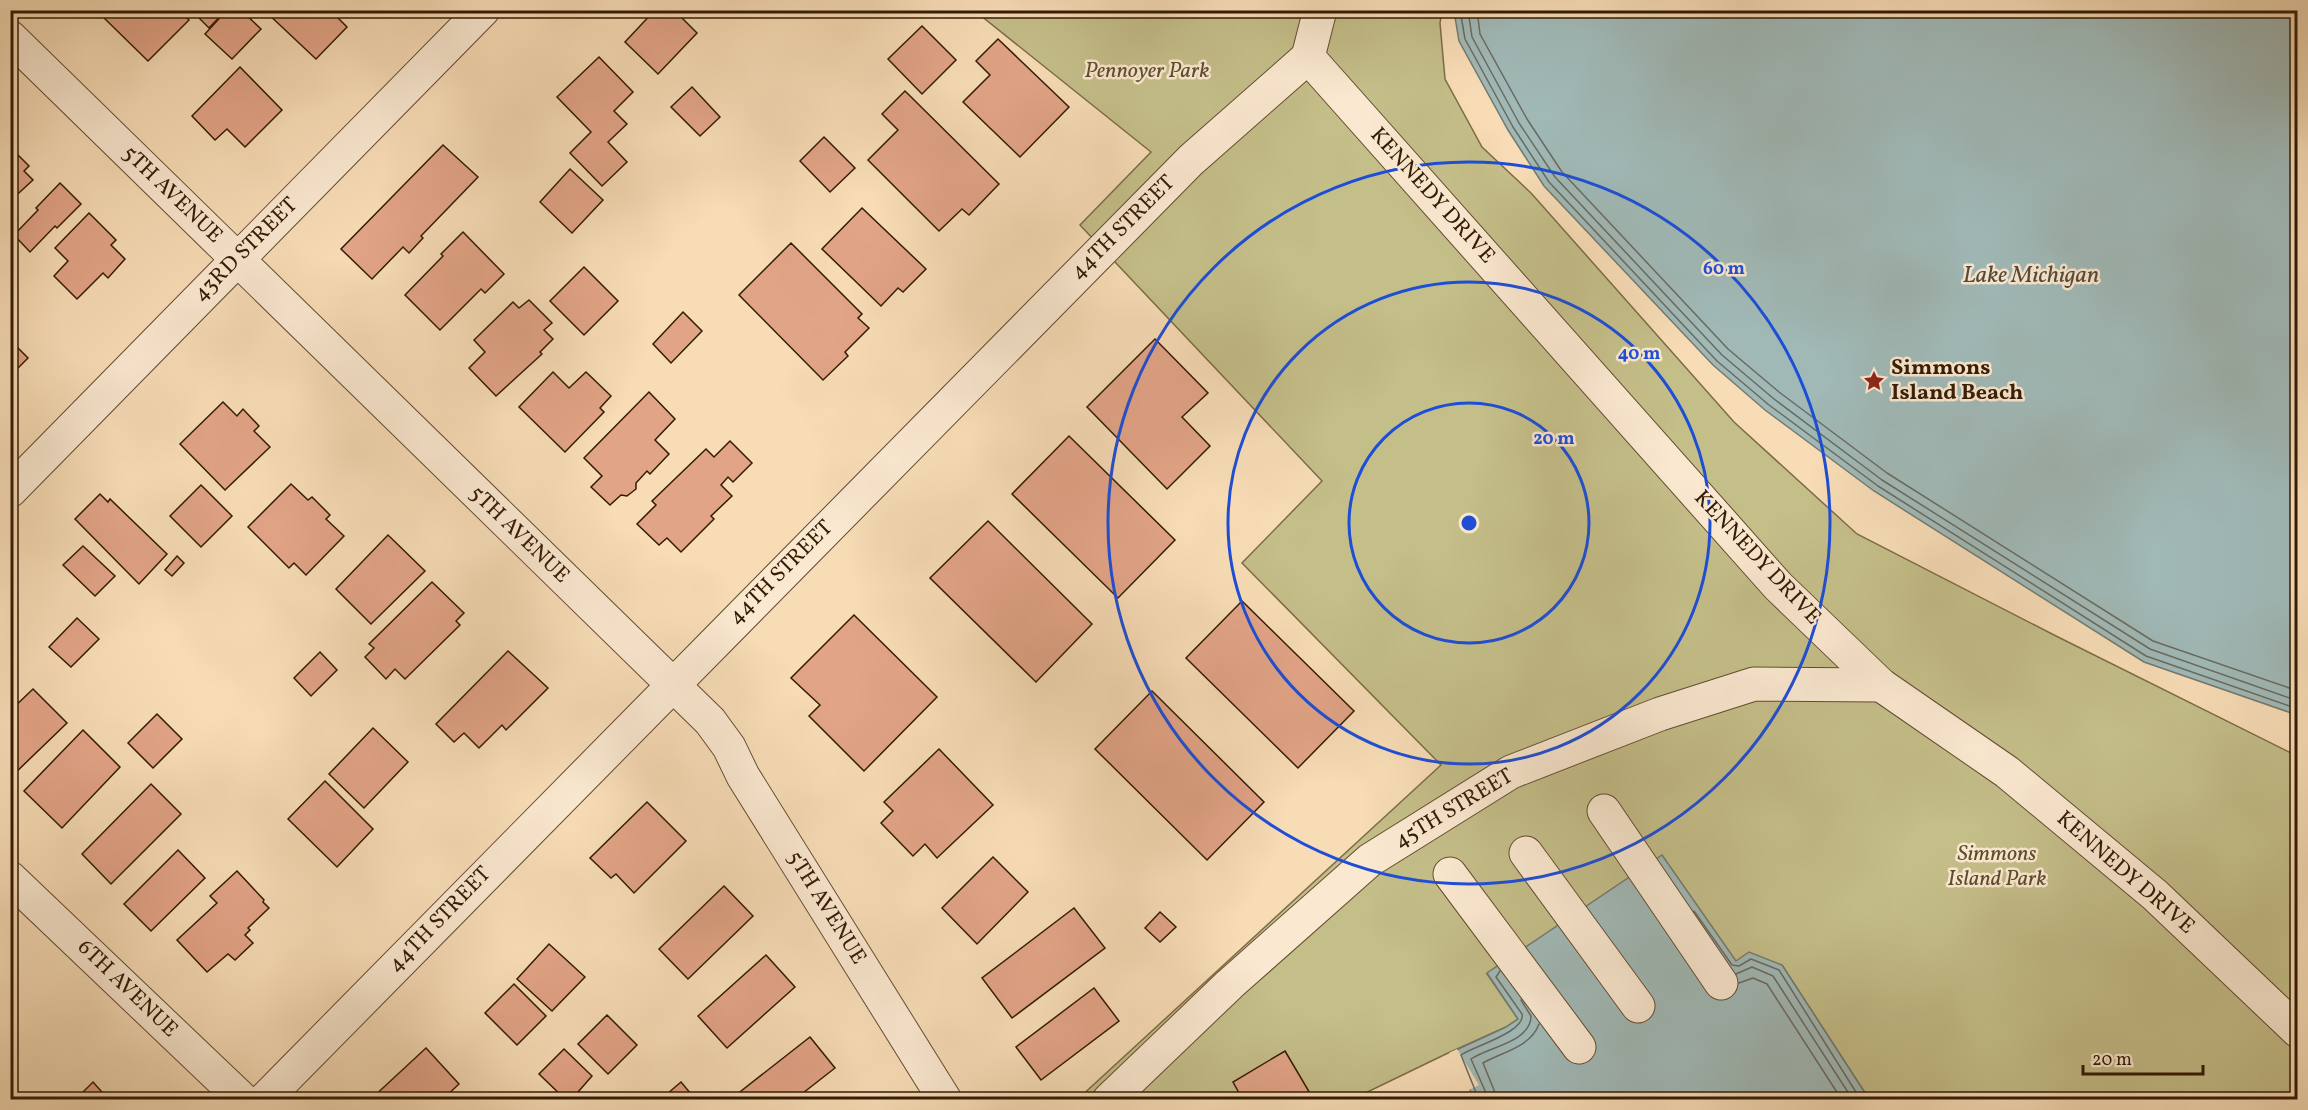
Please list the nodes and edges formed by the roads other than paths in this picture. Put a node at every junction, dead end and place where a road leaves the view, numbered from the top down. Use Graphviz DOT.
graph roads {
  1 [pos="483,10"];
  2 [pos="1320,10"];
  3 [pos="10,37"];
  4 [pos="1308,57"];
  5 [pos="237,258"];
  6 [pos="10,491"];
  7 [pos="671,684"];
  8 [pos="1881,685"];
  9 [pos="1604,811"];
  10 [pos="1526,853"];
  11 [pos="1450,874"];
  12 [pos="10,878"];
  13 [pos="1721,983"];
  14 [pos="1638,1006"];
  15 [pos="2298,1031"];
  16 [pos="1579,1047"];
  17 [pos="243,1100"];
  18 [pos="264,1100"];
  19 [pos="945,1100"];
  20 [pos="1109,1100"];
  1 -- 5 [label="street, 43RD STREET"];
  2 -- 4 [label="street"];
  3 -- 5 [label="street, 5TH AVENUE"];
  4 -- 7 [label="street, 44TH STREET"];
  4 -- 8 [label="street, KENNEDY DRIVE"];
  5 -- 6 [label="street, 43RD STREET"];
  5 -- 7 [label="street, 5TH AVENUE"];
  7 -- 18 [label="street, 44TH STREET"];
  7 -- 19 [label="street, 5TH AVENUE"];
  8 -- 15 [label="street, KENNEDY DRIVE"];
  8 -- 20 [label="street, 45TH STREET"];
  9 -- 13 [label="street"];
  10 -- 14 [label="street"];
  11 -- 16 [label="street"];
  12 -- 17 [label="street, 6TH AVENUE"];
}
